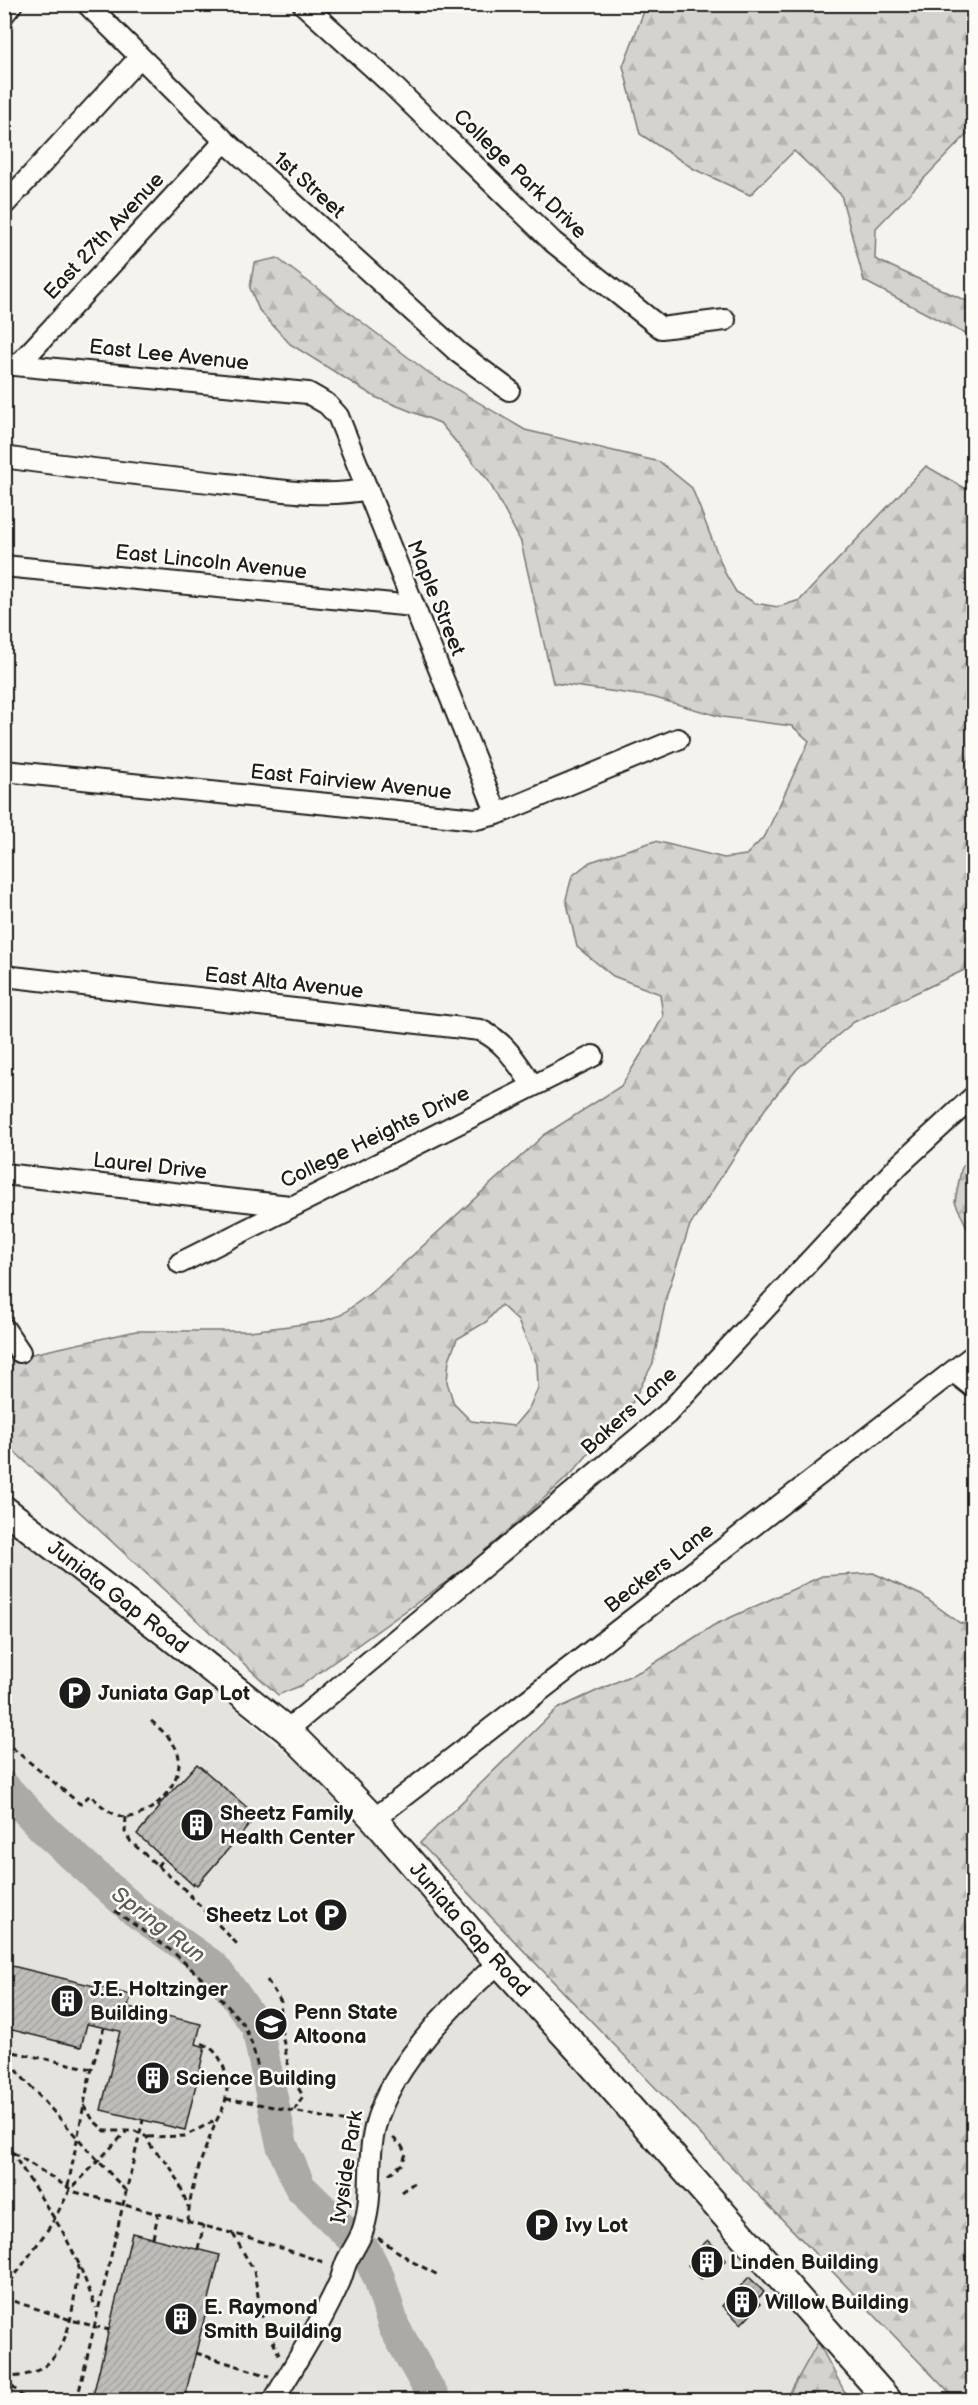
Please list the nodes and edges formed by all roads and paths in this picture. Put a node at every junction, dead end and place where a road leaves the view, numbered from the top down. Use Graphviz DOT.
graph roads {
  1 [pos="12,4"];
  2 [pos="87,4"];
  3 [pos="303,4"];
  4 [pos="4,14"];
  5 [pos="140,57"];
  6 [pos="225,141"];
  7 [pos="4,205"];
  8 [pos="725,320"];
  9 [pos="12,364"];
  10 [pos="509,390"];
  11 [pos="327,404"];
  12 [pos="4,457"];
  13 [pos="368,489"];
  14 [pos="4,566"];
  15 [pos="413,606"];
  16 [pos="678,740"];
  17 [pos="4,771"];
  18 [pos="497,814"];
  19 [pos="4,976"];
  20 [pos="593,1056"];
  21 [pos="532,1086"];
  22 [pos="974,1096"];
  23 [pos="4,1174"];
  24 [pos="290,1206"];
  25 [pos="180,1263"];
  26 [pos="4,1328"];
  27 [pos="20,1352"];
  28 [pos="974,1355"];
  29 [pos="954,1372"];
  30 [pos="974,1388"];
  31 [pos="4,1509"];
  32 [pos="148,1718"];
  33 [pos="287,1730"];
  34 [pos="4,1741"];
  35 [pos="126,1817"];
  36 [pos="374,1819"];
  37 [pos="163,1859"];
  38 [pos="157,1866"];
  39 [pos="186,1884"];
  40 [pos="183,1888"];
  41 [pos="115,1911"];
  42 [pos="239,1946"];
  43 [pos="499,1963"];
  44 [pos="267,1980"];
  45 [pos="104,2027"];
  46 [pos="200,2045"];
  47 [pos="4,2051"];
  48 [pos="12,2066"];
  49 [pos="93,2069"];
  50 [pos="4,2071"];
  51 [pos="262,2088"];
  52 [pos="226,2099"];
  53 [pos="84,2105"];
  54 [pos="295,2110"];
  55 [pos="143,2120"];
  56 [pos="216,2120"];
  57 [pos="362,2126"];
  58 [pos="126,2132"];
  59 [pos="140,2133"];
  60 [pos="391,2136"];
  61 [pos="77,2137"];
  62 [pos="147,2137"];
  63 [pos="4,2147"];
  64 [pos="10,2150"];
  65 [pos="99,2160"];
  66 [pos="388,2174"];
  67 [pos="414,2182"];
  68 [pos="69,2188"];
  69 [pos="126,2191"];
  70 [pos="400,2192"];
  71 [pos="124,2206"];
  72 [pos="189,2208"];
  73 [pos="158,2214"];
  74 [pos="54,2219"];
  75 [pos="189,2222"];
  76 [pos="204,2225"];
  77 [pos="232,2232"];
  78 [pos="367,2235"];
  79 [pos="153,2238"];
  80 [pos="198,2249"];
  81 [pos="339,2262"];
  82 [pos="79,2264"];
  83 [pos="438,2275"];
  84 [pos="4,2290"];
  85 [pos="4,2298"];
  86 [pos="97,2309"];
  87 [pos="71,2320"];
  88 [pos="94,2326"];
  89 [pos="109,2330"];
  90 [pos="196,2353"];
  91 [pos="284,2361"];
  92 [pos="4,2378"];
  93 [pos="273,2378"];
  94 [pos="22,2396"];
  95 [pos="23,2400"];
  96 [pos="30,2400"];
  97 [pos="77,2400"];
  98 [pos="274,2400"];
  99 [pos="888,2400"];
  1 -- 4 [label="street"];
  2 -- 5 [label="street, 1st Street"];
  3 -- 8 [label="street, College Park Drive"];
  5 -- 6 [label="street, 1st Street"];
  5 -- 7 [label="street"];
  6 -- 9 [label="street, East 27th Avenue"];
  6 -- 10 [label="street, 1st Street"];
  9 -- 11 [label="street, East Lee Avenue"];
  11 -- 13 [label="street, Maple Street"];
  12 -- 13 [label="street"];
  13 -- 15 [label="street, Maple Street"];
  14 -- 15 [label="street, East Lincoln Avenue"];
  15 -- 18 [label="street, Maple Street"];
  16 -- 18 [label="street, East Fairview Avenue"];
  17 -- 18 [label="street, East Fairview Avenue"];
  19 -- 21 [label="street, East Alta Avenue"];
  20 -- 21 [label="street, College Heights Drive"];
  21 -- 24 [label="street, College Heights Drive"];
  22 -- 33 [label="street, Bakers Lane"];
  23 -- 24 [label="street, Laurel Drive"];
  24 -- 25 [label="street, College Heights Drive"];
  26 -- 27 [label="street"];
  28 -- 29 [label="street, Beckers Lane"];
  29 -- 30 [label="street"];
  29 -- 36 [label="street, Beckers Lane"];
  31 -- 33 [label="main road, Juniata Gap Road"];
  32 -- 35 [label="path"];
  33 -- 36 [label="main road, Juniata Gap Road"];
  34 -- 35 [label="path"];
  35 -- 38 [label="path"];
  36 -- 43 [label="main road, Juniata Gap Road"];
  37 -- 38 [label="path"];
  38 -- 40 [label="path"];
  39 -- 40 [label="path"];
  40 -- 42 [label="path"];
  41 -- 51 [label="path"];
  43 -- 78 [label="street, Ivyside Park"];
  43 -- 99 [label="main road, Juniata Gap Road"];
  44 -- 54 [label="path"];
  45 -- 49 [label="path"];
  46 -- 52 [label="path"];
  47 -- 48 [label="path"];
  47 -- 49 [label="path"];
  48 -- 50 [label="path"];
  48 -- 61 [label="path"];
  49 -- 53 [label="path"];
  52 -- 54 [label="path"];
  52 -- 56 [label="path"];
  53 -- 58 [label="path"];
  53 -- 61 [label="path"];
  54 -- 57 [label="path"];
  55 -- 59 [label="path"];
  56 -- 62 [label="path"];
  56 -- 72 [label="path"];
  58 -- 59 [label="path"];
  58 -- 65 [label="path"];
  59 -- 62 [label="path"];
  59 -- 69 [label="path"];
  60 -- 66 [label="path"];
  61 -- 65 [label="path"];
  61 -- 68 [label="path"];
  62 -- 72 [label="path"];
  63 -- 64 [label="path"];
  64 -- 68 [label="path"];
  64 -- 74 [label="path"];
  65 -- 68 [label="path"];
  65 -- 69 [label="path"];
  67 -- 70 [label="path"];
  68 -- 71 [label="path"];
  68 -- 74 [label="path"];
  69 -- 71 [label="path"];
  71 -- 73 [label="path"];
  71 -- 86 [label="path"];
  72 -- 75 [label="path"];
  73 -- 75 [label="path"];
  73 -- 79 [label="path"];
  74 -- 82 [label="path"];
  74 -- 84 [label="path"];
  75 -- 76 [label="path"];
  76 -- 77 [label="path"];
  76 -- 80 [label="path"];
  77 -- 81 [label="path"];
  77 -- 91 [label="path"];
  78 -- 81 [label="street, Ivyside Park"];
  78 -- 83 [label="path"];
  81 -- 98 [label="street, Ivyside Park"];
  82 -- 86 [label="path"];
  82 -- 87 [label="path"];
  85 -- 87 [label="path"];
  86 -- 88 [label="path"];
  87 -- 88 [label="path"];
  87 -- 92 [label="path"];
  88 -- 89 [label="path"];
  88 -- 97 [label="path"];
  90 -- 93 [label="path"];
  92 -- 94 [label="path"];
  94 -- 95 [label="path"];
  94 -- 96 [label="path"];
}
